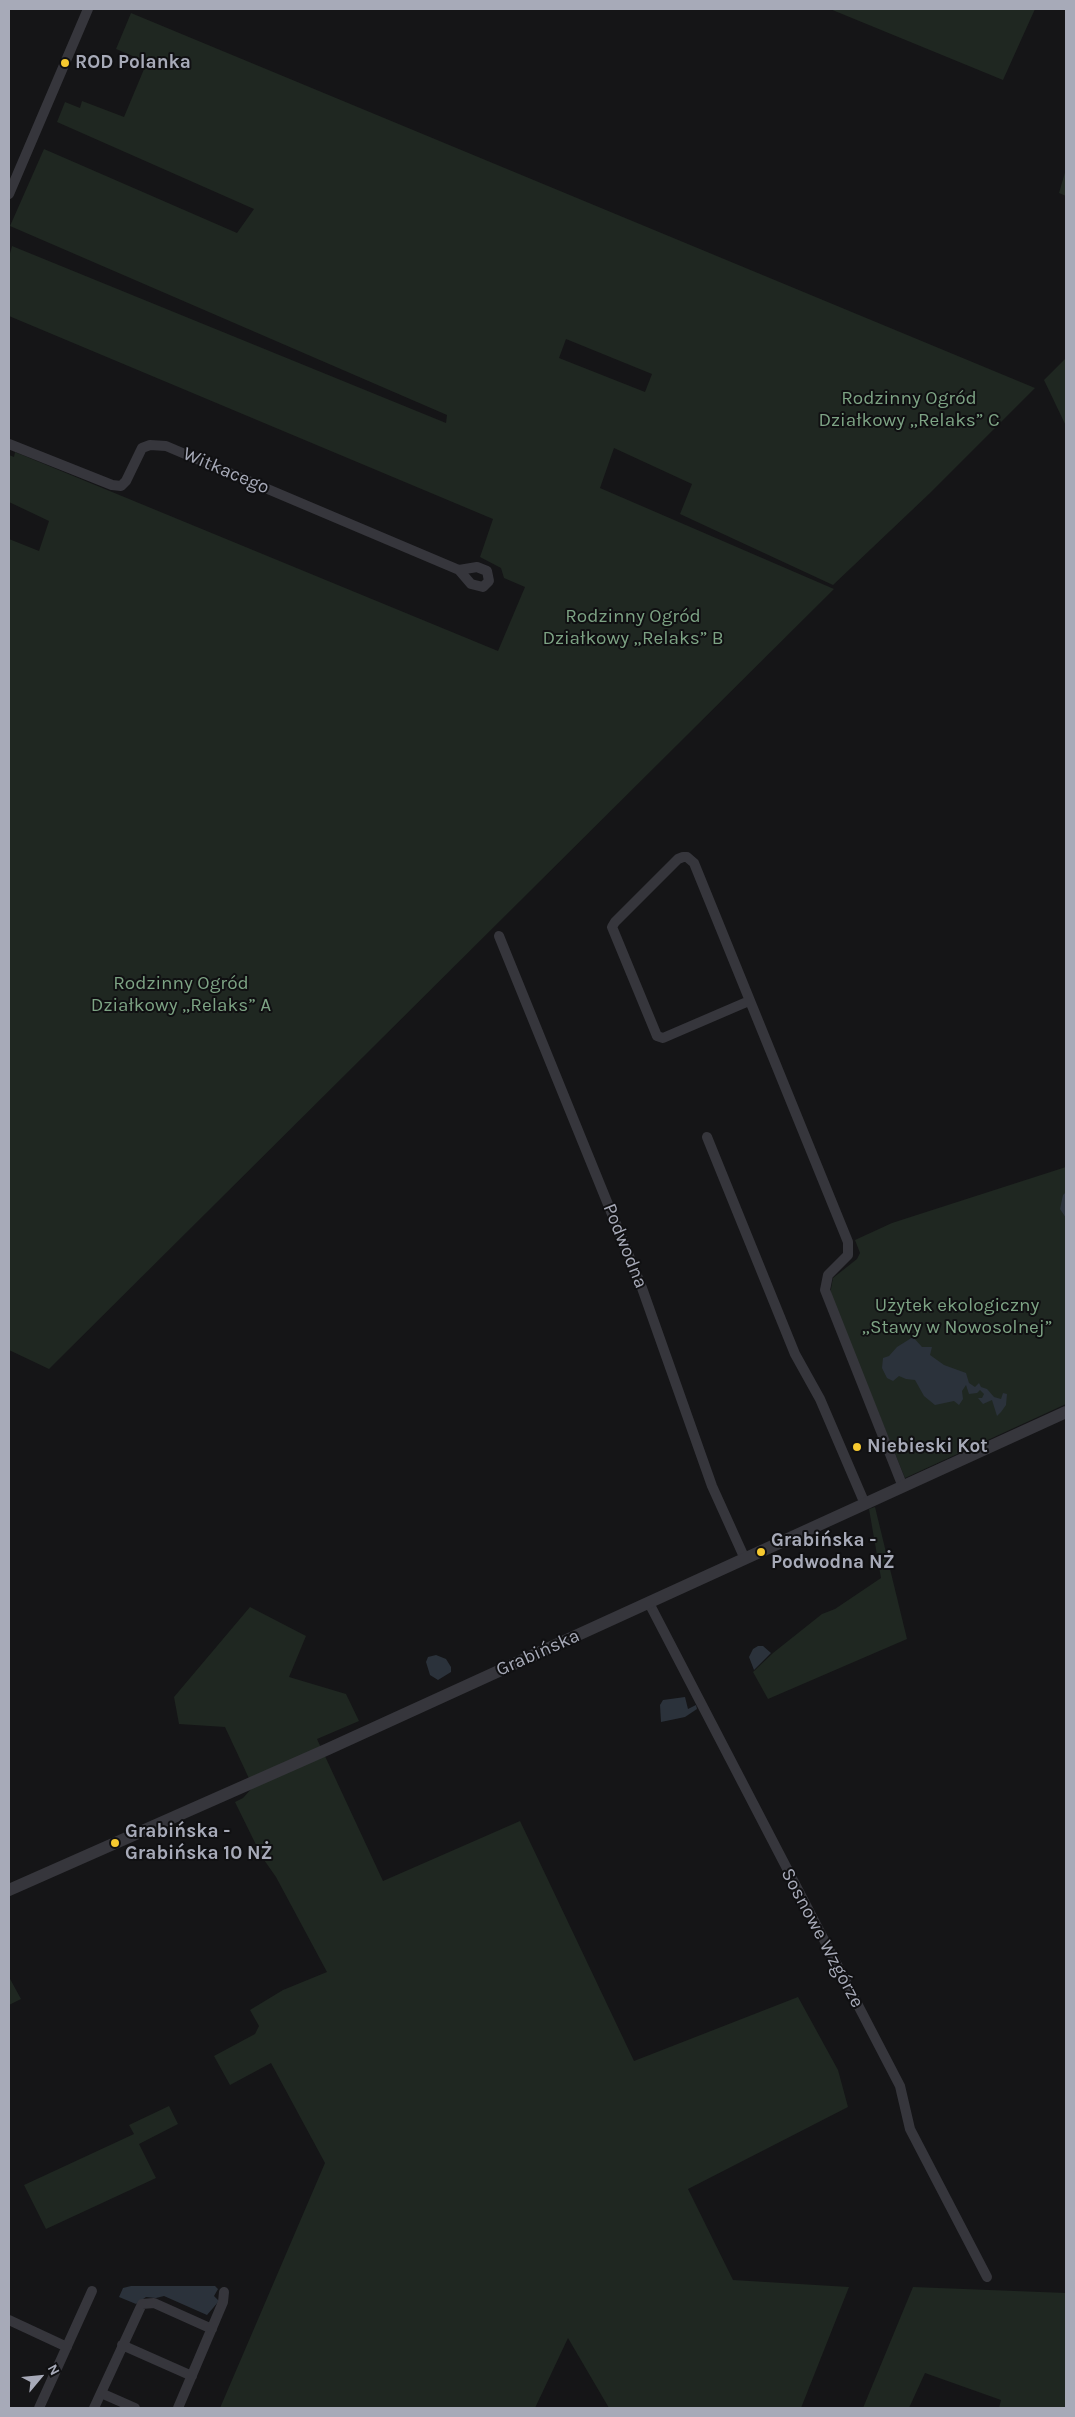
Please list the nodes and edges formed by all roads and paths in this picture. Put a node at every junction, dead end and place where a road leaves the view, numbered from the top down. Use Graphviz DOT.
graph roads {
  1 [pos="88,9"];
  2 [pos="9,194"];
  3 [pos="9,444"];
  4 [pos="459,570"];
  5 [pos="499,936"];
  6 [pos="749,1001"];
  7 [pos="707,1137"];
  8 [pos="1066,1412"];
  9 [pos="903,1487"];
  10 [pos="865,1504"];
  11 [pos="744,1559"];
  12 [pos="649,1602"];
  13 [pos="9,1890"];
  14 [pos="987,2277"];
  15 [pos="92,2291"];
  16 [pos="224,2292"];
  17 [pos="9,2320"];
  18 [pos="212,2329"];
  19 [pos="122,2345"];
  20 [pos="67,2347"];
  21 [pos="192,2376"];
  22 [pos="101,2393"];
  23 [pos="39,2408"];
  24 [pos="94,2408"];
  25 [pos="136,2408"];
  26 [pos="178,2408"];
  1 -- 2 [label="street"];
  3 -- 4 [label="street, Witkacego"];
  5 -- 11 [label="street, Podwodna"];
  6 -- 6 [label="street"];
  6 -- 9 [label="street"];
  7 -- 10 [label="street"];
  8 -- 9 [label="street, Grabińska"];
  9 -- 10 [label="street, Grabińska"];
  10 -- 11 [label="street, Grabińska"];
  11 -- 12 [label="street, Grabińska"];
  12 -- 13 [label="street, Grabińska"];
  12 -- 14 [label="street, Sosnowe Wzgórze"];
  15 -- 20 [label="street"];
  16 -- 18 [label="street"];
  17 -- 20 [label="street"];
  18 -- 19 [label="street"];
  18 -- 21 [label="street"];
  19 -- 21 [label="street"];
  19 -- 22 [label="street"];
  20 -- 23 [label="street"];
  21 -- 26 [label="street"];
  22 -- 24 [label="street"];
  22 -- 25 [label="street"];
}
